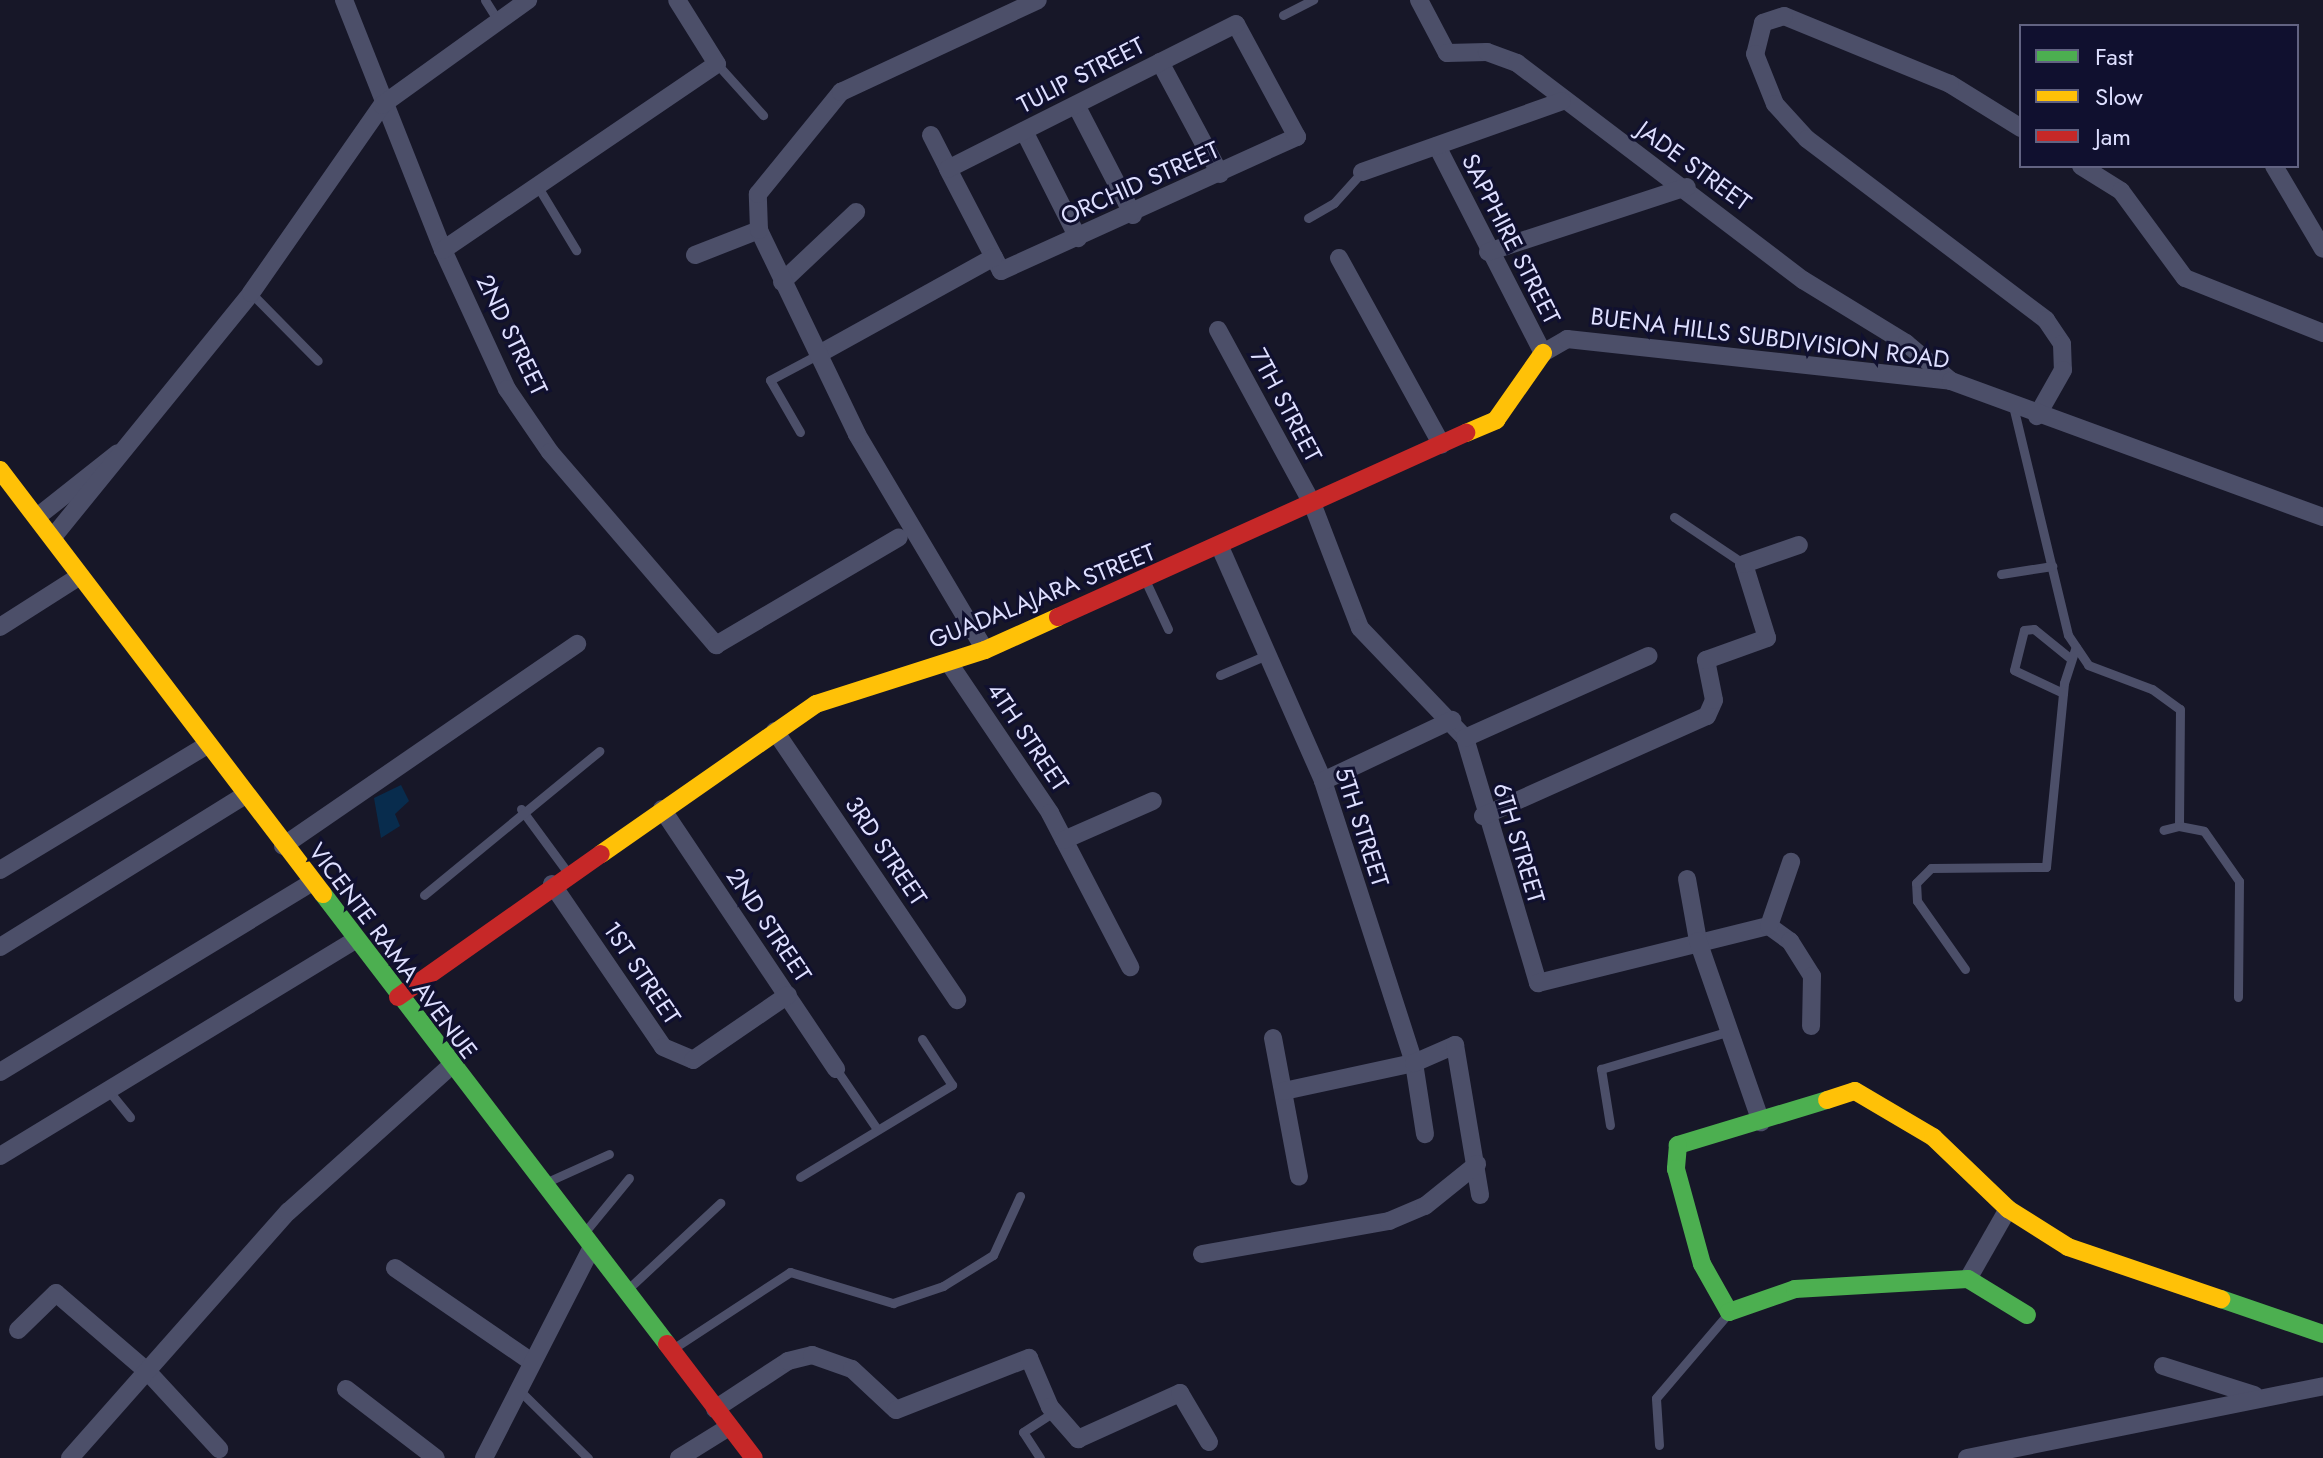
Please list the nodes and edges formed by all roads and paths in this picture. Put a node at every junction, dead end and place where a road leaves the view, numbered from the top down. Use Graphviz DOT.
graph roads {
  1 [pos="344,0"];
  2 [pos="485,0"];
  3 [pos="528,0"];
  4 [pos="677,0"];
  5 [pos="1038,0"];
  6 [pos="1313,0"];
  7 [pos="1419,0"];
  8 [pos="1283,15"];
  9 [pos="498,21"];
  10 [pos="1160,62"];
  11 [pos="717,64"];
  12 [pos="1562,101"];
  13 [pos="382,105"];
  14 [pos="1076,105"];
  15 [pos="763,115"];
  16 [pos="2019,127"];
  17 [pos="1024,131"];
  18 [pos="931,135"];
  19 [pos="1297,137"];
  20 [pos="1437,146"];
  21 [pos="2084,168"];
  22 [pos="2275,168"];
  23 [pos="948,169"];
  24 [pos="1362,172"];
  25 [pos="1220,174"];
  26 [pos="538,187"];
  27 [pos="1687,187"];
  28 [pos="856,212"];
  29 [pos="1133,215"];
  30 [pos="1308,218"];
  31 [pos="759,230"];
  32 [pos="1078,238"];
  33 [pos="2323,249"];
  34 [pos="443,250"];
  35 [pos="576,250"];
  36 [pos="1488,252"];
  37 [pos="695,255"];
  38 [pos="1339,258"];
  39 [pos="997,264"];
  40 [pos="782,282"];
  41 [pos="251,293"];
  42 [pos="1218,330"];
  43 [pos="2323,333"];
  44 [pos="1543,353"];
  45 [pos="819,354"];
  46 [pos="318,361"];
  47 [pos="1951,381"];
  48 [pos="2014,410"];
  49 [pos="2037,416"];
  50 [pos="800,432"];
  51 [pos="1442,445"];
  52 [pos="118,453"];
  53 [pos="0,470"];
  54 [pos="1312,503"];
  55 [pos="37,517"];
  56 [pos="1674,517"];
  57 [pos="2323,517"];
  58 [pos="53,537"];
  59 [pos="899,537"];
  60 [pos="1799,545"];
  61 [pos="1220,547"];
  62 [pos="1744,564"];
  63 [pos="2052,566"];
  64 [pos="2001,574"];
  65 [pos="80,576"];
  66 [pos="1146,582"];
  67 [pos="0,627"];
  68 [pos="1168,629"];
  69 [pos="577,644"];
  70 [pos="2076,647"];
  71 [pos="985,650"];
  72 [pos="1269,654"];
  73 [pos="1648,656"];
  74 [pos="2070,658"];
  75 [pos="949,663"];
  76 [pos="1220,675"];
  77 [pos="2063,693"];
  78 [pos="1452,720"];
  79 [pos="775,731"];
  80 [pos="1465,738"];
  81 [pos="207,745"];
  82 [pos="599,751"];
  83 [pos="1323,781"];
  84 [pos="245,795"];
  85 [pos="1153,801"];
  86 [pos="521,809"];
  87 [pos="662,809"];
  88 [pos="1483,816"];
  89 [pos="2179,826"];
  90 [pos="2163,830"];
  91 [pos="1064,840"];
  92 [pos="283,846"];
  93 [pos="1791,862"];
  94 [pos="0,870"];
  95 [pos="568,873"];
  96 [pos="1687,879"];
  97 [pos="311,883"];
  98 [pos="552,884"];
  99 [pos="424,895"];
  100 [pos="1769,926"];
  101 [pos="354,941"];
  102 [pos="1698,941"];
  103 [pos="0,947"];
  104 [pos="1130,967"];
  105 [pos="1965,969"];
  106 [pos="788,995"];
  107 [pos="398,997"];
  108 [pos="2238,997"];
  109 [pos="957,1000"];
  110 [pos="1811,1026"];
  111 [pos="1730,1031"];
  112 [pos="1273,1038"];
  113 [pos="922,1039"];
  114 [pos="1414,1063"];
  115 [pos="451,1066"];
  116 [pos="836,1069"];
  117 [pos="0,1072"];
  118 [pos="108,1090"];
  119 [pos="1284,1091"];
  120 [pos="130,1117"];
  121 [pos="1761,1122"];
  122 [pos="1610,1125"];
  123 [pos="877,1129"];
  124 [pos="1425,1134"];
  125 [pos="609,1154"];
  126 [pos="0,1156"];
  127 [pos="1477,1164"];
  128 [pos="800,1177"];
  129 [pos="1299,1177"];
  130 [pos="629,1178"];
  131 [pos="541,1186"];
  132 [pos="1480,1195"];
  133 [pos="1020,1196"];
  134 [pos="720,1203"];
  135 [pos="2008,1209"];
  136 [pos="586,1242"];
  137 [pos="1202,1254"];
  138 [pos="395,1268"];
  139 [pos="1968,1279"];
  140 [pos="625,1292"];
  141 [pos="1729,1312"];
  142 [pos="2027,1315"];
  143 [pos="18,1330"];
  144 [pos="2323,1334"];
  145 [pos="671,1351"];
  146 [pos="532,1362"];
  147 [pos="2163,1366"];
  148 [pos="148,1372"];
  149 [pos="2323,1386"];
  150 [pos="346,1389"];
  151 [pos="519,1390"];
  152 [pos="2256,1396"];
  153 [pos="715,1409"];
  154 [pos="1054,1412"];
  155 [pos="729,1427"];
  156 [pos="1209,1442"];
  157 [pos="1659,1445"];
  158 [pos="219,1449"];
  159 [pos="70,1458"];
  160 [pos="436,1458"];
  161 [pos="484,1458"];
  162 [pos="588,1458"];
  163 [pos="679,1458"];
  164 [pos="754,1458"];
  165 [pos="1040,1458"];
  166 [pos="1967,1458"];
  1 -- 13 [label="street, 2ND STREET"];
  2 -- 9 [label="lane"];
  3 -- 9 [label="street"];
  4 -- 11 [label="street"];
  5 -- 31 [label="street"];
  6 -- 8 [label="lane"];
  7 -- 12 [label="street, JADE STREET"];
  9 -- 13 [label="street"];
  10 -- 14 [label="street, TULIP STREET"];
  10 -- 19 [label="street, TULIP STREET"];
  10 -- 25 [label="street"];
  11 -- 15 [label="lane"];
  11 -- 26 [label="street"];
  12 -- 20 [label="street"];
  12 -- 27 [label="street, JADE STREET"];
  13 -- 34 [label="street, 2ND STREET"];
  13 -- 41 [label="street"];
  14 -- 17 [label="street, TULIP STREET"];
  14 -- 29 [label="street"];
  16 -- 49 [label="street"];
  17 -- 23 [label="street, TULIP STREET"];
  17 -- 32 [label="street"];
  18 -- 23 [label="street"];
  19 -- 25 [label="street, ORCHID STREET"];
  20 -- 24 [label="street"];
  20 -- 36 [label="street, SAPPHIRE STREET"];
  21 -- 43 [label="street"];
  22 -- 33 [label="street"];
  23 -- 39 [label="street"];
  24 -- 30 [label="lane"];
  25 -- 29 [label="street, ORCHID STREET"];
  26 -- 34 [label="street"];
  26 -- 35 [label="lane"];
  27 -- 36 [label="street"];
  27 -- 47 [label="street, JADE STREET"];
  28 -- 40 [label="street"];
  29 -- 32 [label="street, ORCHID STREET"];
  31 -- 37 [label="street"];
  31 -- 40 [label="street"];
  32 -- 39 [label="street, ORCHID STREET"];
  34 -- 59 [label="street, 2ND STREET"];
  36 -- 44 [label="street, SAPPHIRE STREET"];
  38 -- 51 [label="street"];
  39 -- 45 [label="street, ORCHID STREET"];
  40 -- 45 [label="street"];
  41 -- 46 [label="lane"];
  41 -- 52 [label="street"];
  42 -- 54 [label="street, 7TH STREET"];
  44 -- 47 [label="street, BUENA HILLS SUBDIVISION ROAD"];
  44 -- 51 [label="street, GUADALAJARA STREET"];
  45 -- 50 [label="lane"];
  45 -- 71 [label="street"];
  47 -- 48 [label="street, BUENA HILLS SUBDIVISION ROAD"];
  48 -- 49 [label="street, BUENA HILLS SUBDIVISION ROAD"];
  48 -- 63 [label="lane"];
  49 -- 57 [label="street, BUENA HILLS SUBDIVISION ROAD"];
  51 -- 54 [label="street, GUADALAJARA STREET"];
  52 -- 55 [label="street"];
  52 -- 58 [label="street"];
  53 -- 55 [label="street, VICENTE RAMA AVENUE"];
  54 -- 61 [label="street, GUADALAJARA STREET"];
  54 -- 78 [label="street, 6TH STREET"];
  55 -- 58 [label="street, VICENTE RAMA AVENUE"];
  56 -- 62 [label="lane"];
  58 -- 65 [label="street, VICENTE RAMA AVENUE"];
  60 -- 62 [label="street"];
  61 -- 66 [label="street, GUADALAJARA STREET"];
  61 -- 72 [label="street, 5TH STREET"];
  62 -- 88 [label="street"];
  63 -- 64 [label="lane"];
  63 -- 70 [label="lane"];
  65 -- 67 [label="street"];
  65 -- 81 [label="street, VICENTE RAMA AVENUE"];
  66 -- 68 [label="lane"];
  66 -- 71 [label="street, GUADALAJARA STREET"];
  69 -- 92 [label="street"];
  70 -- 74 [label="lane"];
  70 -- 89 [label="lane"];
  71 -- 75 [label="street, GUADALAJARA STREET"];
  72 -- 76 [label="lane"];
  72 -- 83 [label="street, 5TH STREET"];
  73 -- 80 [label="street"];
  74 -- 77 [label="lane"];
  74 -- 77 [label="lane"];
  75 -- 79 [label="street, GUADALAJARA STREET"];
  75 -- 91 [label="street, 4TH STREET"];
  77 -- 105 [label="lane"];
  78 -- 80 [label="street, 6TH STREET"];
  78 -- 83 [label="street"];
  79 -- 87 [label="street, GUADALAJARA STREET"];
  79 -- 109 [label="street, 3RD STREET"];
  80 -- 88 [label="street, 6TH STREET"];
  81 -- 84 [label="street, VICENTE RAMA AVENUE"];
  81 -- 94 [label="street"];
  82 -- 86 [label="lane"];
  83 -- 114 [label="street, 5TH STREET"];
  84 -- 92 [label="street, VICENTE RAMA AVENUE"];
  84 -- 103 [label="street"];
  85 -- 91 [label="street"];
  86 -- 95 [label="lane"];
  86 -- 99 [label="lane"];
  87 -- 95 [label="street, GUADALAJARA STREET"];
  87 -- 106 [label="street, 2ND STREET"];
  88 -- 102 [label="street, 6TH STREET"];
  89 -- 90 [label="lane"];
  89 -- 108 [label="lane"];
  91 -- 104 [label="street, 4TH STREET"];
  92 -- 97 [label="street, VICENTE RAMA AVENUE"];
  93 -- 100 [label="street"];
  95 -- 98 [label="street, GUADALAJARA STREET"];
  96 -- 102 [label="street"];
  97 -- 101 [label="street, VICENTE RAMA AVENUE"];
  97 -- 117 [label="street"];
  98 -- 106 [label="street, 1ST STREET"];
  98 -- 107 [label="street, GUADALAJARA STREET"];
  100 -- 102 [label="street, 6TH STREET"];
  100 -- 110 [label="street"];
  101 -- 107 [label="street, VICENTE RAMA AVENUE"];
  101 -- 118 [label="street"];
  102 -- 111 [label="street"];
  106 -- 116 [label="street, 2ND STREET"];
  107 -- 115 [label="street, VICENTE RAMA AVENUE"];
  111 -- 121 [label="street"];
  111 -- 122 [label="lane"];
  112 -- 119 [label="street"];
  113 -- 123 [label="lane"];
  114 -- 119 [label="street"];
  114 -- 124 [label="street, 5TH STREET"];
  114 -- 127 [label="street"];
  115 -- 131 [label="street, VICENTE RAMA AVENUE"];
  115 -- 148 [label="street"];
  116 -- 123 [label="lane"];
  118 -- 120 [label="lane"];
  118 -- 126 [label="street"];
  119 -- 129 [label="street"];
  121 -- 135 [label="street"];
  121 -- 141 [label="street"];
  123 -- 128 [label="lane"];
  125 -- 131 [label="lane"];
  127 -- 132 [label="street"];
  127 -- 137 [label="street"];
  130 -- 136 [label="lane"];
  131 -- 136 [label="street, VICENTE RAMA AVENUE"];
  133 -- 145 [label="lane"];
  134 -- 140 [label="lane"];
  135 -- 139 [label="street"];
  135 -- 144 [label="street"];
  136 -- 140 [label="street, VICENTE RAMA AVENUE"];
  136 -- 146 [label="street"];
  138 -- 146 [label="street"];
  139 -- 141 [label="street"];
  139 -- 142 [label="street"];
  140 -- 145 [label="street, VICENTE RAMA AVENUE"];
  141 -- 157 [label="lane"];
  143 -- 148 [label="street"];
  145 -- 153 [label="street, VICENTE RAMA AVENUE"];
  146 -- 151 [label="street"];
  147 -- 152 [label="street"];
  148 -- 158 [label="street"];
  148 -- 159 [label="street"];
  149 -- 152 [label="street"];
  150 -- 160 [label="street"];
  151 -- 161 [label="street"];
  151 -- 162 [label="lane"];
  152 -- 166 [label="street"];
  153 -- 154 [label="street"];
  153 -- 155 [label="street, VICENTE RAMA AVENUE"];
  154 -- 156 [label="street"];
  154 -- 165 [label="lane"];
  155 -- 163 [label="street"];
  155 -- 164 [label="street, VICENTE RAMA AVENUE"];
}
